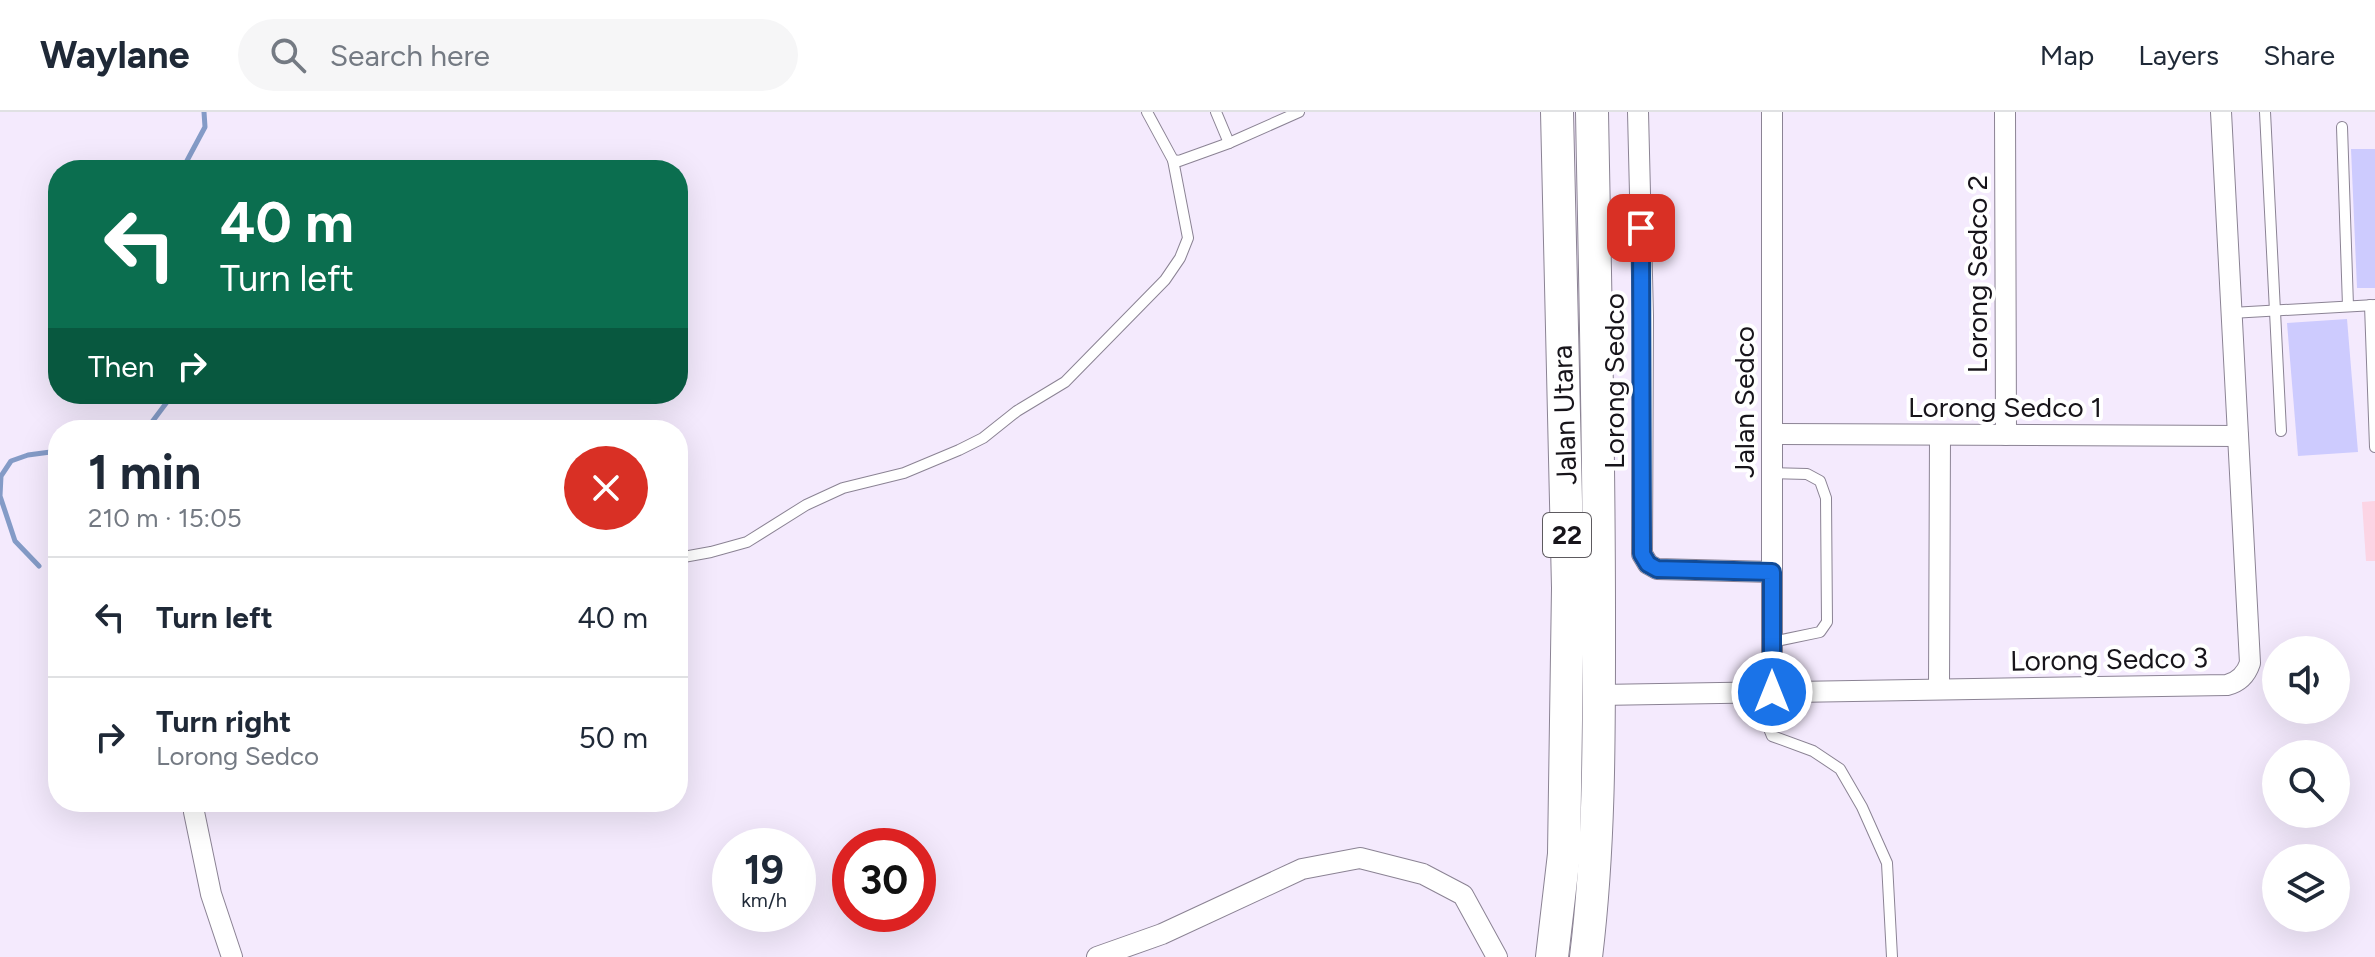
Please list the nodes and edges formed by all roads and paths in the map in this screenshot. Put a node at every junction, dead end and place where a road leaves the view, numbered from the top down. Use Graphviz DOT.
graph roads {
  1 [pos="1147,112"];
  2 [pos="1216,112"];
  3 [pos="1299,112"];
  4 [pos="1557,112"];
  5 [pos="1592,112"];
  6 [pos="1638,112"];
  7 [pos="1772,112"];
  8 [pos="2005,112"];
  9 [pos="2221,112"];
  10 [pos="2265,112"];
  11 [pos="2342,127"];
  12 [pos="1229,143"];
  13 [pos="1173,160"];
  14 [pos="2373,305"];
  15 [pos="2348,306"];
  16 [pos="2273,312"];
  17 [pos="2231,313"];
  18 [pos="2281,431"];
  19 [pos="1772,434"];
  20 [pos="1940,435"];
  21 [pos="2006,435"];
  22 [pos="2238,436"];
  23 [pos="2375,447"];
  24 [pos="1772,473"];
  25 [pos="688,556"];
  26 [pos="1772,572"];
  27 [pos="1772,642"];
  28 [pos="1566,683"];
  29 [pos="1939,689"];
  30 [pos="1769,692"];
  31 [pos="1599,695"];
  32 [pos="1599,771"];
  33 [pos="195,812"];
  34 [pos="232,957"];
  35 [pos="1097,957"];
  36 [pos="1497,957"];
  37 [pos="1533,957"];
  38 [pos="1552,957"];
  39 [pos="1573,957"];
  40 [pos="1586,957"];
  41 [pos="1892,957"];
  1 -- 13 [label="lane"];
  2 -- 12 [label="lane"];
  3 -- 12 [label="lane"];
  4 -- 28 [label="highway, Jalan Utara / 22"];
  5 -- 31 [label="highway, Jalan Utara / 22"];
  6 -- 26 [label="street, Lorong Sedco"];
  7 -- 19 [label="street, Jalan Sedco"];
  8 -- 21 [label="street, Lorong Sedco 2"];
  9 -- 17 [label="street, Lorong Sedco 3"];
  10 -- 16 [label="lane"];
  11 -- 15 [label="lane"];
  12 -- 13 [label="lane"];
  13 -- 25 [label="lane"];
  14 -- 15 [label="lane"];
  14 -- 23 [label="lane"];
  15 -- 16 [label="lane"];
  16 -- 17 [label="lane"];
  16 -- 18 [label="lane"];
  17 -- 22 [label="street, Lorong Sedco 3"];
  19 -- 20 [label="street, Lorong Sedco 1"];
  19 -- 24 [label="street, Jalan Sedco"];
  20 -- 21 [label="street, Lorong Sedco 1"];
  20 -- 29 [label="street"];
  21 -- 22 [label="street, Lorong Sedco 1"];
  22 -- 29 [label="street, Lorong Sedco 3"];
  24 -- 26 [label="street, Jalan Sedco"];
  24 -- 27 [label="lane"];
  26 -- 27 [label="street, Jalan Sedco"];
  27 -- 30 [label="street, Jalan Sedco"];
  28 -- 37 [label="highway"];
  28 -- 38 [label="highway, Jalan Utara / 22"];
  29 -- 30 [label="street, Lorong Sedco 3"];
  30 -- 31 [label="street, Lorong Sedco 3"];
  30 -- 41 [label="lane"];
  31 -- 32 [label="highway, Jalan Utara / 22"];
  32 -- 39 [label="highway"];
  32 -- 40 [label="highway, Jalan Utara / 22"];
  33 -- 34 [label="street"];
  35 -- 36 [label="street"];
}
